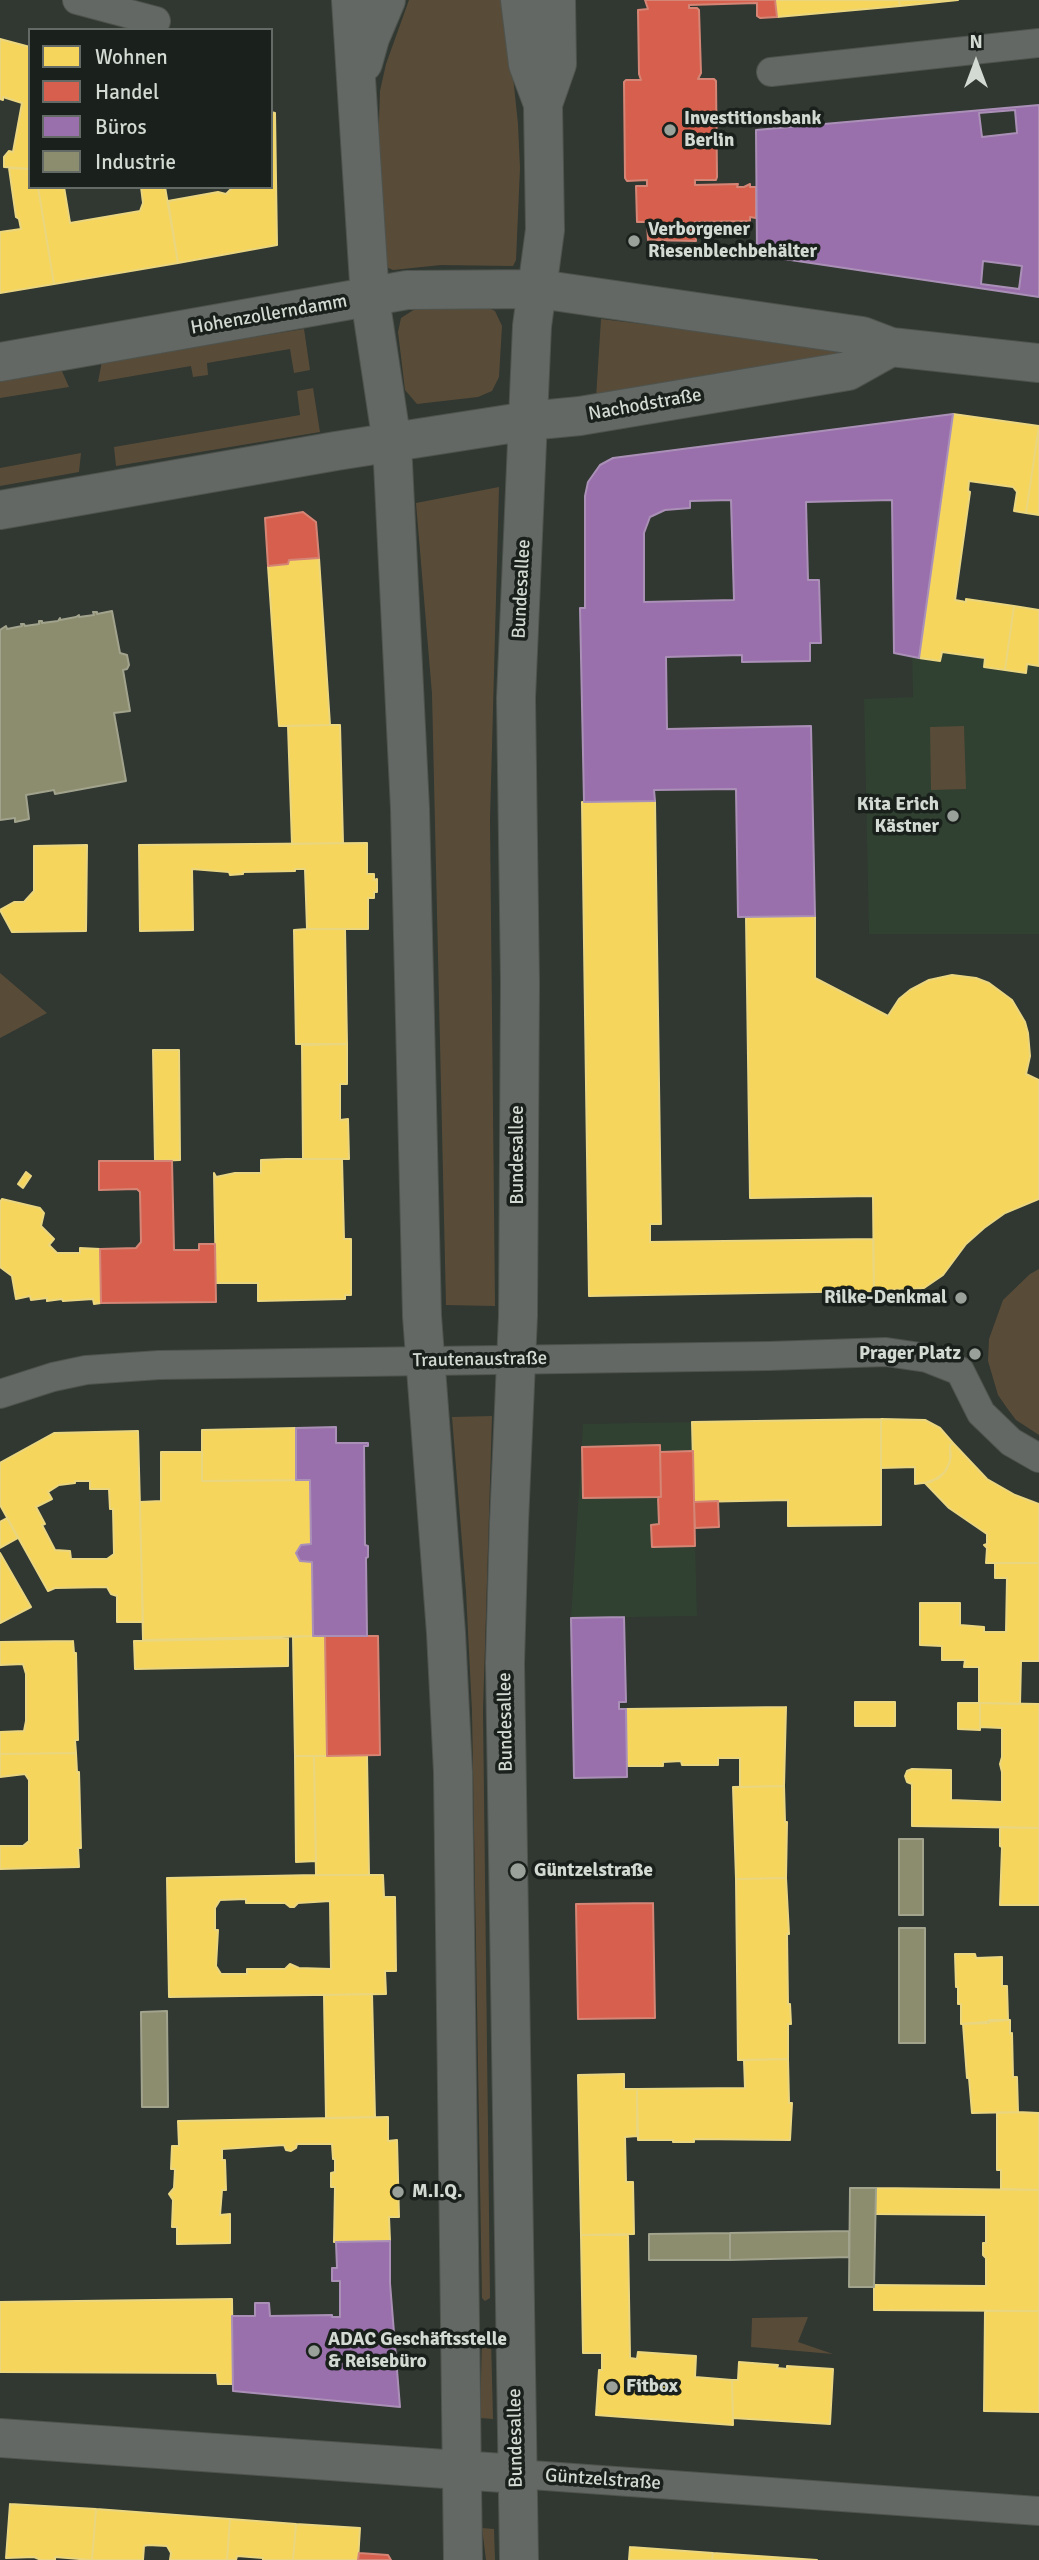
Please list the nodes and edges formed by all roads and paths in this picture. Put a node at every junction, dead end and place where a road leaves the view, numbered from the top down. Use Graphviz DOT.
graph roads {
  1 [pos="77,0"];
  2 [pos="351,0"];
  3 [pos="386,0"];
  4 [pos="520,0"];
  5 [pos="556,0"];
  6 [pos="156,21"];
  7 [pos="1039,43"];
  8 [pos="771,72"];
  9 [pos="357,84"];
  10 [pos="543,104"];
  11 [pos="539,289"];
  12 [pos="370,298"];
  13 [pos="891,347"];
  14 [pos="0,362"];
  15 [pos="1039,363"];
  16 [pos="528,421"];
  17 [pos="392,443"];
  18 [pos="0,510"];
  19 [pos="517,1360"];
  20 [pos="426,1362"];
  21 [pos="0,1394"];
  22 [pos="1039,1458"];
  23 [pos="514,2315"];
  24 [pos="460,2316"];
  25 [pos="0,2438"];
  26 [pos="461,2471"];
  27 [pos="517,2474"];
  28 [pos="1039,2511"];
  29 [pos="463,2560"];
  30 [pos="519,2560"];
  1 -- 6 [label="street"];
  2 -- 9 [label="main road"];
  3 -- 9 [label="main road"];
  4 -- 10 [label="main road, Bundesallee"];
  5 -- 10 [label="main road"];
  7 -- 8 [label="street"];
  9 -- 12 [label="main road"];
  10 -- 11 [label="main road, Bundesallee"];
  11 -- 12 [label="main road, Hohenzollerndamm"];
  11 -- 13 [label="main road"];
  11 -- 16 [label="main road, Bundesallee"];
  12 -- 14 [label="main road, Hohenzollerndamm"];
  12 -- 17 [label="main road"];
  13 -- 15 [label="main road"];
  13 -- 16 [label="main road, Nachodstraße"];
  16 -- 17 [label="main road, Nachodstraße"];
  16 -- 19 [label="main road, Bundesallee"];
  17 -- 18 [label="main road"];
  17 -- 20 [label="main road"];
  19 -- 20 [label="street, Trautenaustraße"];
  19 -- 22 [label="street, Trautenaustraße"];
  19 -- 23 [label="main road, Bundesallee"];
  20 -- 21 [label="street, Trautenaustraße"];
  20 -- 24 [label="main road"];
  23 -- 24 [label="main road"];
  23 -- 27 [label="main road, Bundesallee"];
  24 -- 26 [label="main road"];
  25 -- 26 [label="main road, Güntzelstraße"];
  26 -- 27 [label="main road, Güntzelstraße"];
  26 -- 29 [label="main road"];
  27 -- 28 [label="street, Güntzelstraße"];
  27 -- 30 [label="main road, Bundesallee"];
}
